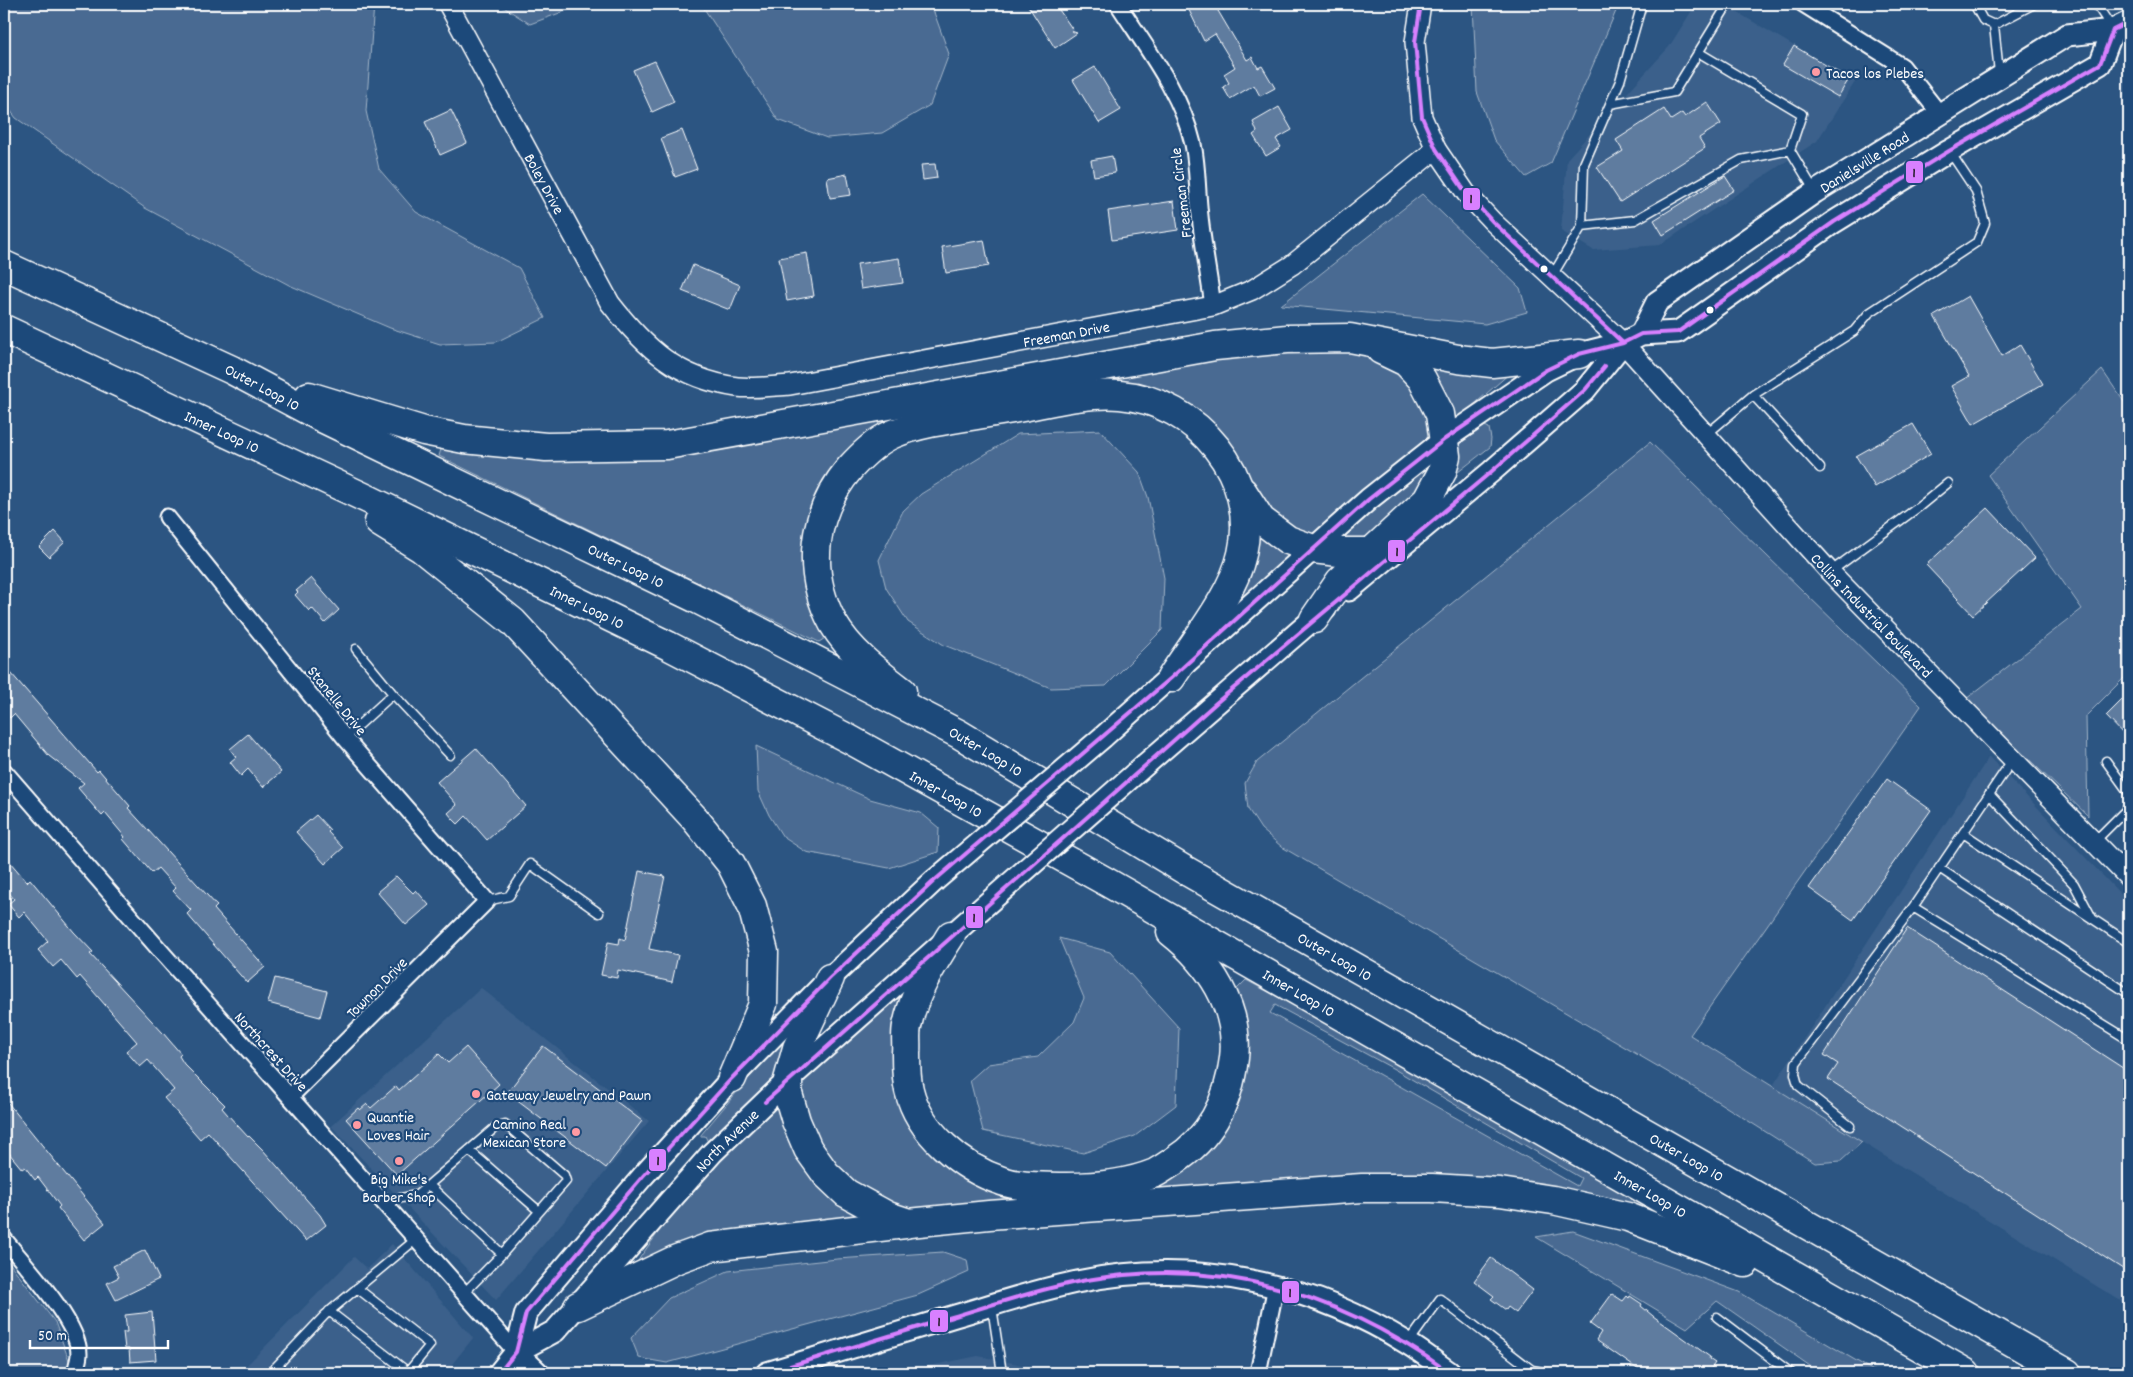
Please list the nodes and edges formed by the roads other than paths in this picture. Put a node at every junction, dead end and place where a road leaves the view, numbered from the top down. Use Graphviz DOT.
graph roads {
  1 [pos="448,4"];
  2 [pos="1118,4"];
  3 [pos="1421,4"];
  4 [pos="1642,4"];
  5 [pos="1728,4"];
  6 [pos="1803,4"];
  7 [pos="1974,4"];
  8 [pos="2034,4"];
  9 [pos="2096,4"];
  10 [pos="1994,26"];
  11 [pos="2121,26"];
  12 [pos="1698,52"];
  13 [pos="1999,76"];
  14 [pos="1610,104"];
  15 [pos="1938,113"];
  16 [pos="1436,149"];
  17 [pos="1790,150"];
  18 [pos="1949,151"];
  19 [pos="1815,192"];
  20 [pos="1582,226"];
  21 [pos="4,265"];
  22 [pos="1552,276"];
  23 [pos="1214,306"];
  24 [pos="4,329"];
  25 [pos="1350,338"];
  26 [pos="1632,338"];
  27 [pos="656,354"];
  28 [pos="1579,354"];
  29 [pos="232,370"];
  30 [pos="1753,394"];
  31 [pos="224,432"];
  32 [pos="1706,435"];
  33 [pos="1445,439"];
  34 [pos="1820,468"];
  35 [pos="1237,482"];
  36 [pos="1948,483"];
  37 [pos="167,517"];
  38 [pos="1313,549"];
  39 [pos="1383,552"];
  40 [pos="1830,572"];
  41 [pos="1314,619"];
  42 [pos="356,649"];
  43 [pos="1171,678"];
  44 [pos="392,694"];
  45 [pos="959,734"];
  46 [pos="345,738"];
  47 [pos="450,755"];
  48 [pos="2013,758"];
  49 [pos="2106,761"];
  50 [pos="4,771"];
  51 [pos="2129,793"];
  52 [pos="1989,794"];
  53 [pos="2129,807"];
  54 [pos="1963,833"];
  55 [pos="2094,842"];
  56 [pos="1939,868"];
  57 [pos="2129,878"];
  58 [pos="1105,881"];
  59 [pos="487,901"];
  60 [pos="1913,907"];
  61 [pos="599,913"];
  62 [pos="2093,920"];
  63 [pos="951,935"];
  64 [pos="2129,943"];
  65 [pos="830,978"];
  66 [pos="2129,994"];
  67 [pos="2129,1040"];
  68 [pos="732,1078"];
  69 [pos="788,1080"];
  70 [pos="290,1097"];
  71 [pos="1850,1126"];
  72 [pos="469,1150"];
  73 [pos="430,1185"];
  74 [pos="386,1207"];
  75 [pos="539,1211"];
  76 [pos="909,1223"];
  77 [pos="4,1239"];
  78 [pos="415,1240"];
  79 [pos="502,1254"];
  80 [pos="1276,1286"];
  81 [pos="357,1288"];
  82 [pos="464,1293"];
  83 [pos="1826,1293"];
  84 [pos="992,1305"];
  85 [pos="578,1306"];
  86 [pos="329,1311"];
  87 [pos="1717,1317"];
  88 [pos="1408,1343"];
  89 [pos="516,1352"];
  90 [pos="789,1370"];
  91 [pos="1532,1372"];
  92 [pos="75,1373"];
  93 [pos="270,1373"];
  94 [pos="499,1373"];
  95 [pos="538,1373"];
  96 [pos="767,1373"];
  97 [pos="1002,1373"];
  98 [pos="1258,1373"];
  99 [pos="1450,1373"];
  100 [pos="1548,1373"];
  101 [pos="1791,1373"];
  102 [pos="1966,1373"];
  103 [pos="2067,1373"];
  1 -- 27 [label="street, Boley Drive"];
  2 -- 23 [label="street, Freeman Circle"];
  3 -- 16 [label="street"];
  4 -- 14 [label="lane"];
  5 -- 12 [label="lane"];
  6 -- 15 [label="street"];
  7 -- 10 [label="lane"];
  8 -- 10 [label="lane"];
  9 -- 11 [label="lane"];
  10 -- 13 [label="lane"];
  11 -- 13 [label="main road, Danielsville Road"];
  11 -- 18 [label="main road"];
  12 -- 14 [label="lane"];
  12 -- 17 [label="lane"];
  13 -- 15 [label="main road, Danielsville Road"];
  14 -- 20 [label="lane"];
  15 -- 19 [label="main road, Danielsville Road"];
  16 -- 22 [label="street"];
  16 -- 23 [label="street, Freeman Drive"];
  17 -- 19 [label="lane"];
  17 -- 20 [label="lane"];
  18 -- 26 [label="main road"];
  18 -- 30 [label="lane"];
  19 -- 26 [label="main road, Danielsville Road"];
  20 -- 22 [label="lane"];
  21 -- 29 [label="highway, Outer Loop 10"];
  22 -- 26 [label="street"];
  23 -- 27 [label="street, Freeman Drive"];
  24 -- 31 [label="highway, Inner Loop 10"];
  25 -- 28 [label="highway"];
  25 -- 29 [label="highway"];
  25 -- 33 [label="highway"];
  26 -- 28 [label="main road"];
  26 -- 32 [label="street, Collins Industrial Boulevard"];
  26 -- 39 [label="main road, Danielsville Road"];
  28 -- 33 [label="main road"];
  29 -- 45 [label="highway, Outer Loop 10"];
  30 -- 32 [label="lane"];
  30 -- 34 [label="lane"];
  31 -- 58 [label="highway, Inner Loop 10"];
  31 -- 68 [label="highway"];
  32 -- 40 [label="street, Collins Industrial Boulevard"];
  33 -- 38 [label="main road"];
  33 -- 39 [label="highway"];
  35 -- 38 [label="highway"];
  35 -- 43 [label="highway"];
  35 -- 45 [label="highway"];
  36 -- 40 [label="lane"];
  37 -- 46 [label="street, Stanelle Drive"];
  38 -- 39 [label="highway"];
  38 -- 43 [label="main road"];
  39 -- 41 [label="highway"];
  40 -- 48 [label="street, Collins Industrial Boulevard"];
  41 -- 63 [label="main road, North Avenue, bridge"];
  42 -- 44 [label="lane"];
  43 -- 65 [label="main road, North Avenue, bridge"];
  44 -- 46 [label="lane"];
  44 -- 47 [label="lane"];
  45 -- 103 [label="highway, Outer Loop 10"];
  46 -- 59 [label="street, Stanelle Drive"];
  48 -- 52 [label="lane"];
  48 -- 55 [label="street, Collins Industrial Boulevard"];
  49 -- 51 [label="lane"];
  50 -- 70 [label="street, Northcrest Drive"];
  52 -- 54 [label="lane"];
  52 -- 62 [label="lane"];
  53 -- 55 [label="lane"];
  54 -- 56 [label="lane"];
  54 -- 62 [label="lane"];
  55 -- 57 [label="street, Collins Industrial Boulevard"];
  56 -- 60 [label="lane"];
  56 -- 66 [label="lane"];
  58 -- 63 [label="highway"];
  58 -- 83 [label="highway, Inner Loop 10"];
  59 -- 61 [label="lane"];
  59 -- 70 [label="street, Townon Drive"];
  60 -- 67 [label="lane"];
  60 -- 71 [label="lane"];
  62 -- 64 [label="lane"];
  63 -- 69 [label="main road, North Avenue"];
  65 -- 68 [label="main road, North Avenue"];
  65 -- 69 [label="highway"];
  68 -- 89 [label="main road, North Avenue"];
  69 -- 76 [label="highway"];
  69 -- 85 [label="main road, North Avenue"];
  70 -- 74 [label="street, Northcrest Drive"];
  72 -- 73 [label="lane"];
  72 -- 75 [label="lane"];
  72 -- 75 [label="lane"];
  73 -- 74 [label="lane"];
  73 -- 79 [label="lane"];
  74 -- 78 [label="street, Northcrest Drive"];
  75 -- 79 [label="lane"];
  76 -- 83 [label="highway"];
  76 -- 85 [label="highway"];
  77 -- 92 [label="street"];
  78 -- 81 [label="lane"];
  78 -- 82 [label="street, Northcrest Drive"];
  79 -- 82 [label="lane"];
  80 -- 84 [label="main road"];
  80 -- 88 [label="main road"];
  80 -- 98 [label="street"];
  81 -- 86 [label="lane"];
  81 -- 86 [label="lane"];
  82 -- 89 [label="street, Northcrest Drive"];
  83 -- 102 [label="highway, Inner Loop 10"];
  84 -- 90 [label="main road"];
  84 -- 97 [label="lane"];
  85 -- 89 [label="main road, North Avenue"];
  86 -- 93 [label="lane"];
  87 -- 101 [label="lane"];
  88 -- 91 [label="lane"];
  88 -- 99 [label="main road"];
  89 -- 94 [label="main road, North Avenue"];
  89 -- 95 [label="main road"];
  90 -- 96 [label="main road"];
  91 -- 100 [label="lane"];
}
